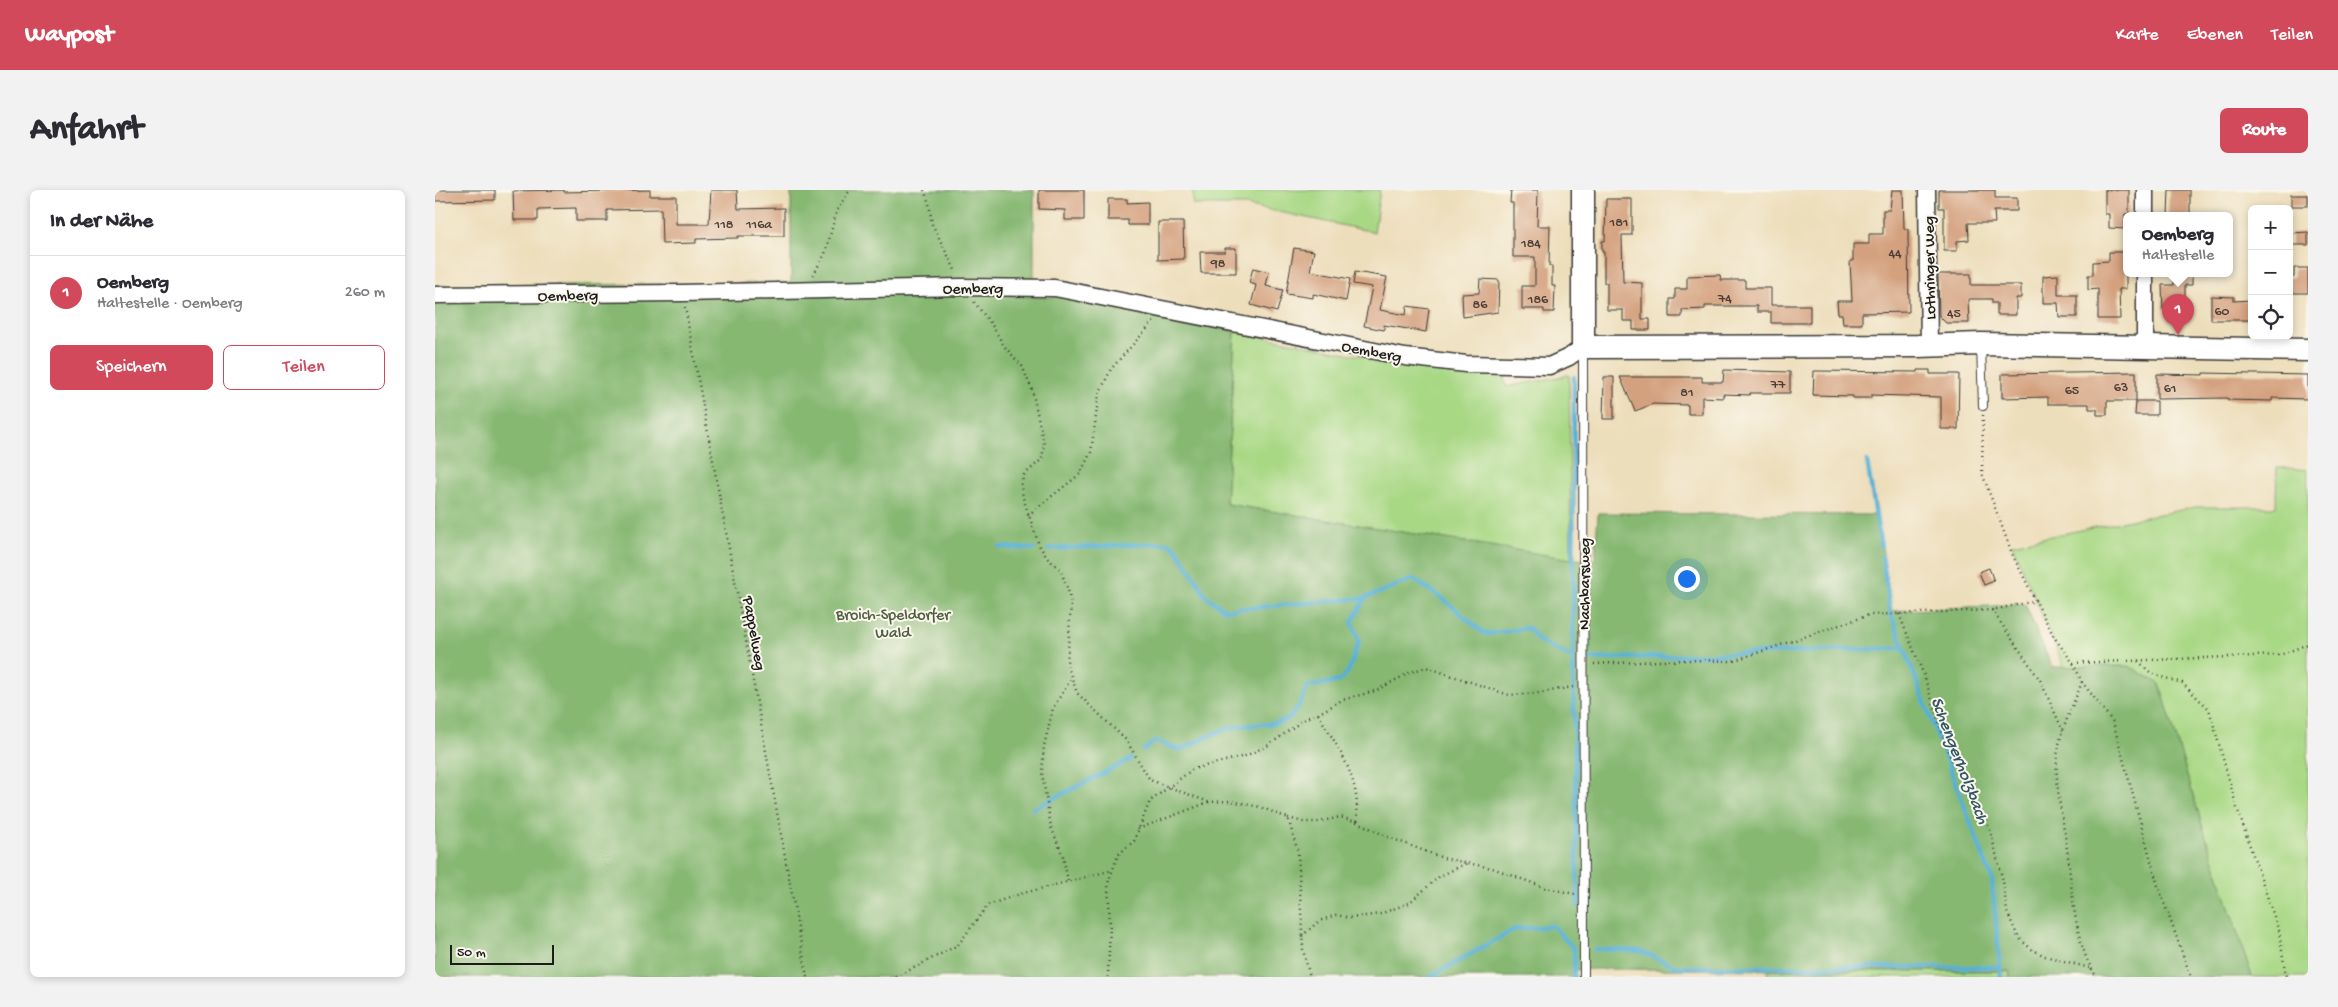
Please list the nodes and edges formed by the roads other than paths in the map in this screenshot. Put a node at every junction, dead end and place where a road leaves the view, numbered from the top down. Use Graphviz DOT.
graph roads {
  1 [pos="1583,190"];
  2 [pos="1927,190"];
  3 [pos="2145,190"];
  4 [pos="2145,212"];
  5 [pos="2145,277"];
  6 [pos="435,295"];
  7 [pos="1981,344"];
  8 [pos="1929,346"];
  9 [pos="2145,346"];
  10 [pos="1583,347"];
  11 [pos="2308,350"];
  12 [pos="1983,406"];
  13 [pos="1584,977"];
  1 -- 10 [label="street, Nachbarsweg"];
  2 -- 8 [label="street, Lothringer Weg"];
  3 -- 4 [label="street"];
  5 -- 9 [label="street"];
  6 -- 10 [label="street, Oemberg"];
  7 -- 8 [label="street"];
  7 -- 9 [label="street"];
  7 -- 12 [label="lane"];
  8 -- 10 [label="street"];
  9 -- 11 [label="street"];
  10 -- 13 [label="lane, Nachbarsweg"];
}
